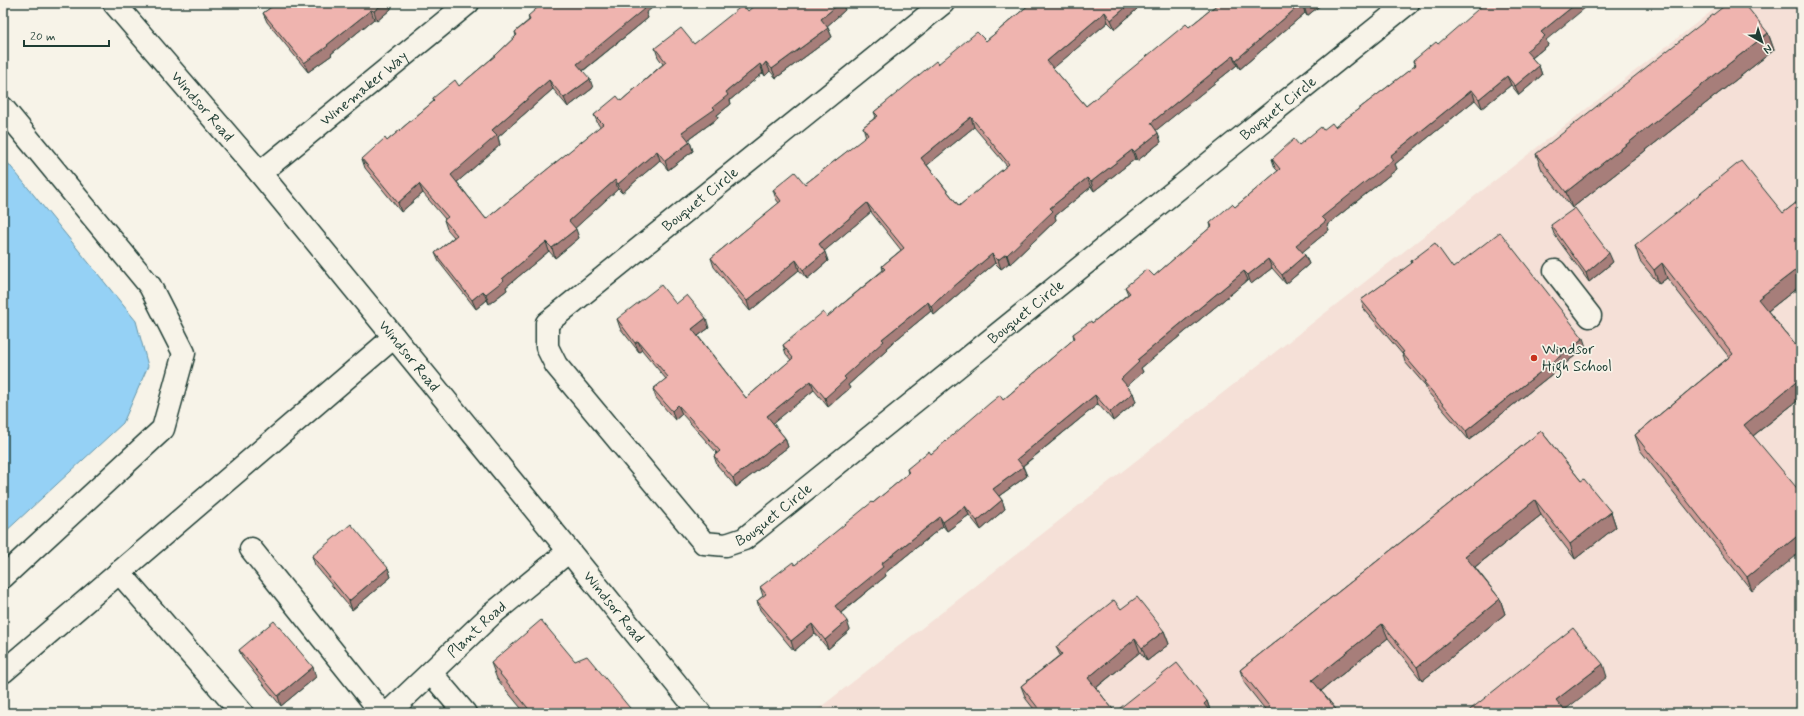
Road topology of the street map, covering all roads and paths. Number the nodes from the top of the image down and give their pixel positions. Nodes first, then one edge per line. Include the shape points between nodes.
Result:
1 (114, 3) edge
2 (468, 3) edge
3 (943, 3) edge
4 (1408, 3) edge
5 (3, 108) edge
6 (260, 173) junction
7 (1555, 271) dead end
8 (1590, 316) dead end
9 (394, 337) junction
10 (251, 549) dead end
11 (569, 550) junction
12 (119, 572) junction
13 (3, 577) edge
14 (3, 672) edge
15 (431, 672) junction
16 (242, 713) edge
17 (382, 713) edge
18 (388, 713) edge
19 (464, 713) edge
20 (700, 713) edge

1 - 6 street, Windsor Road
2 - 6 street, Winemaker Way
3 - 4 street, Bouquet Circle via 547,323 547,347 556,365 704,543 726,545 744,539
5 - 13 street via 150,286 184,353 163,429
6 - 9 street, Windsor Road
7 - 8 street
9 - 11 street, Windsor Road
9 - 12 street
10 - 17 street
11 - 15 street, Plant Road via 491,615
11 - 20 street, Windsor Road
12 - 14 street
12 - 16 street
15 - 18 street, Plant Road
15 - 19 street

